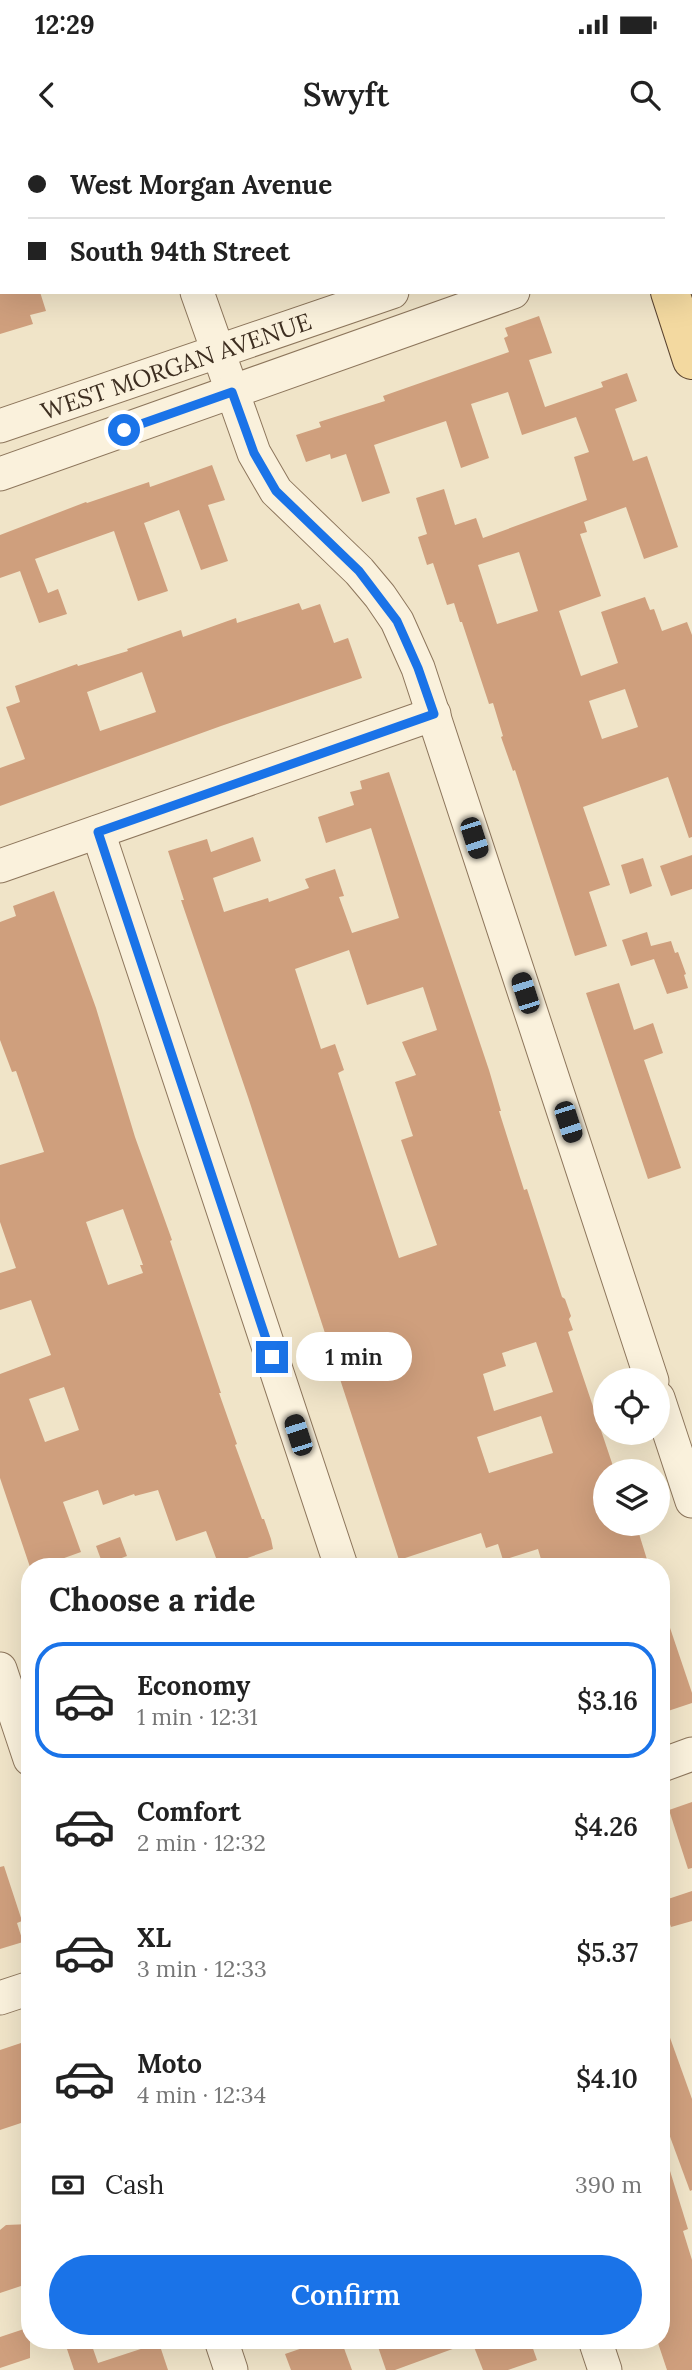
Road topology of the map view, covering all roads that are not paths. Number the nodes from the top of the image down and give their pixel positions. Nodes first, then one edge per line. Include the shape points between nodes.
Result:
1 (198, 294) edge
2 (386, 294) edge
3 (671, 294) edge
4 (500, 295) edge
5 (217, 353) junction
6 (692, 360) edge
7 (232, 392) junction
8 (0, 426) edge
9 (0, 474) edge
10 (434, 714) junction
11 (98, 832) junction
12 (0, 866) edge
13 (648, 1368) edge
14 (670, 1434) edge
15 (692, 1501) edge
16 (338, 1558) edge
17 (0, 1669) edge
18 (21, 1732) edge
19 (692, 1754) edge
20 (670, 1762) edge
21 (21, 1991) edge
22 (0, 1998) edge
23 (224, 2349) edge
24 (598, 2349) edge
25 (231, 2370) edge
26 (605, 2370) edge

1 - 5 street
2 - 5 street, WEST MORGAN AVENUE
3 - 6 main road
4 - 7 street, WEST MORGAN AVENUE
5 - 7 street
5 - 8 street, WEST MORGAN AVENUE
7 - 9 street, WEST MORGAN AVENUE
7 - 10 street via 254,453 276,491 359,571 397,621
10 - 11 street
10 - 13 street
11 - 12 street
11 - 16 street
14 - 15 street
17 - 18 street
19 - 20 street
21 - 22 street
23 - 25 street
24 - 26 street

